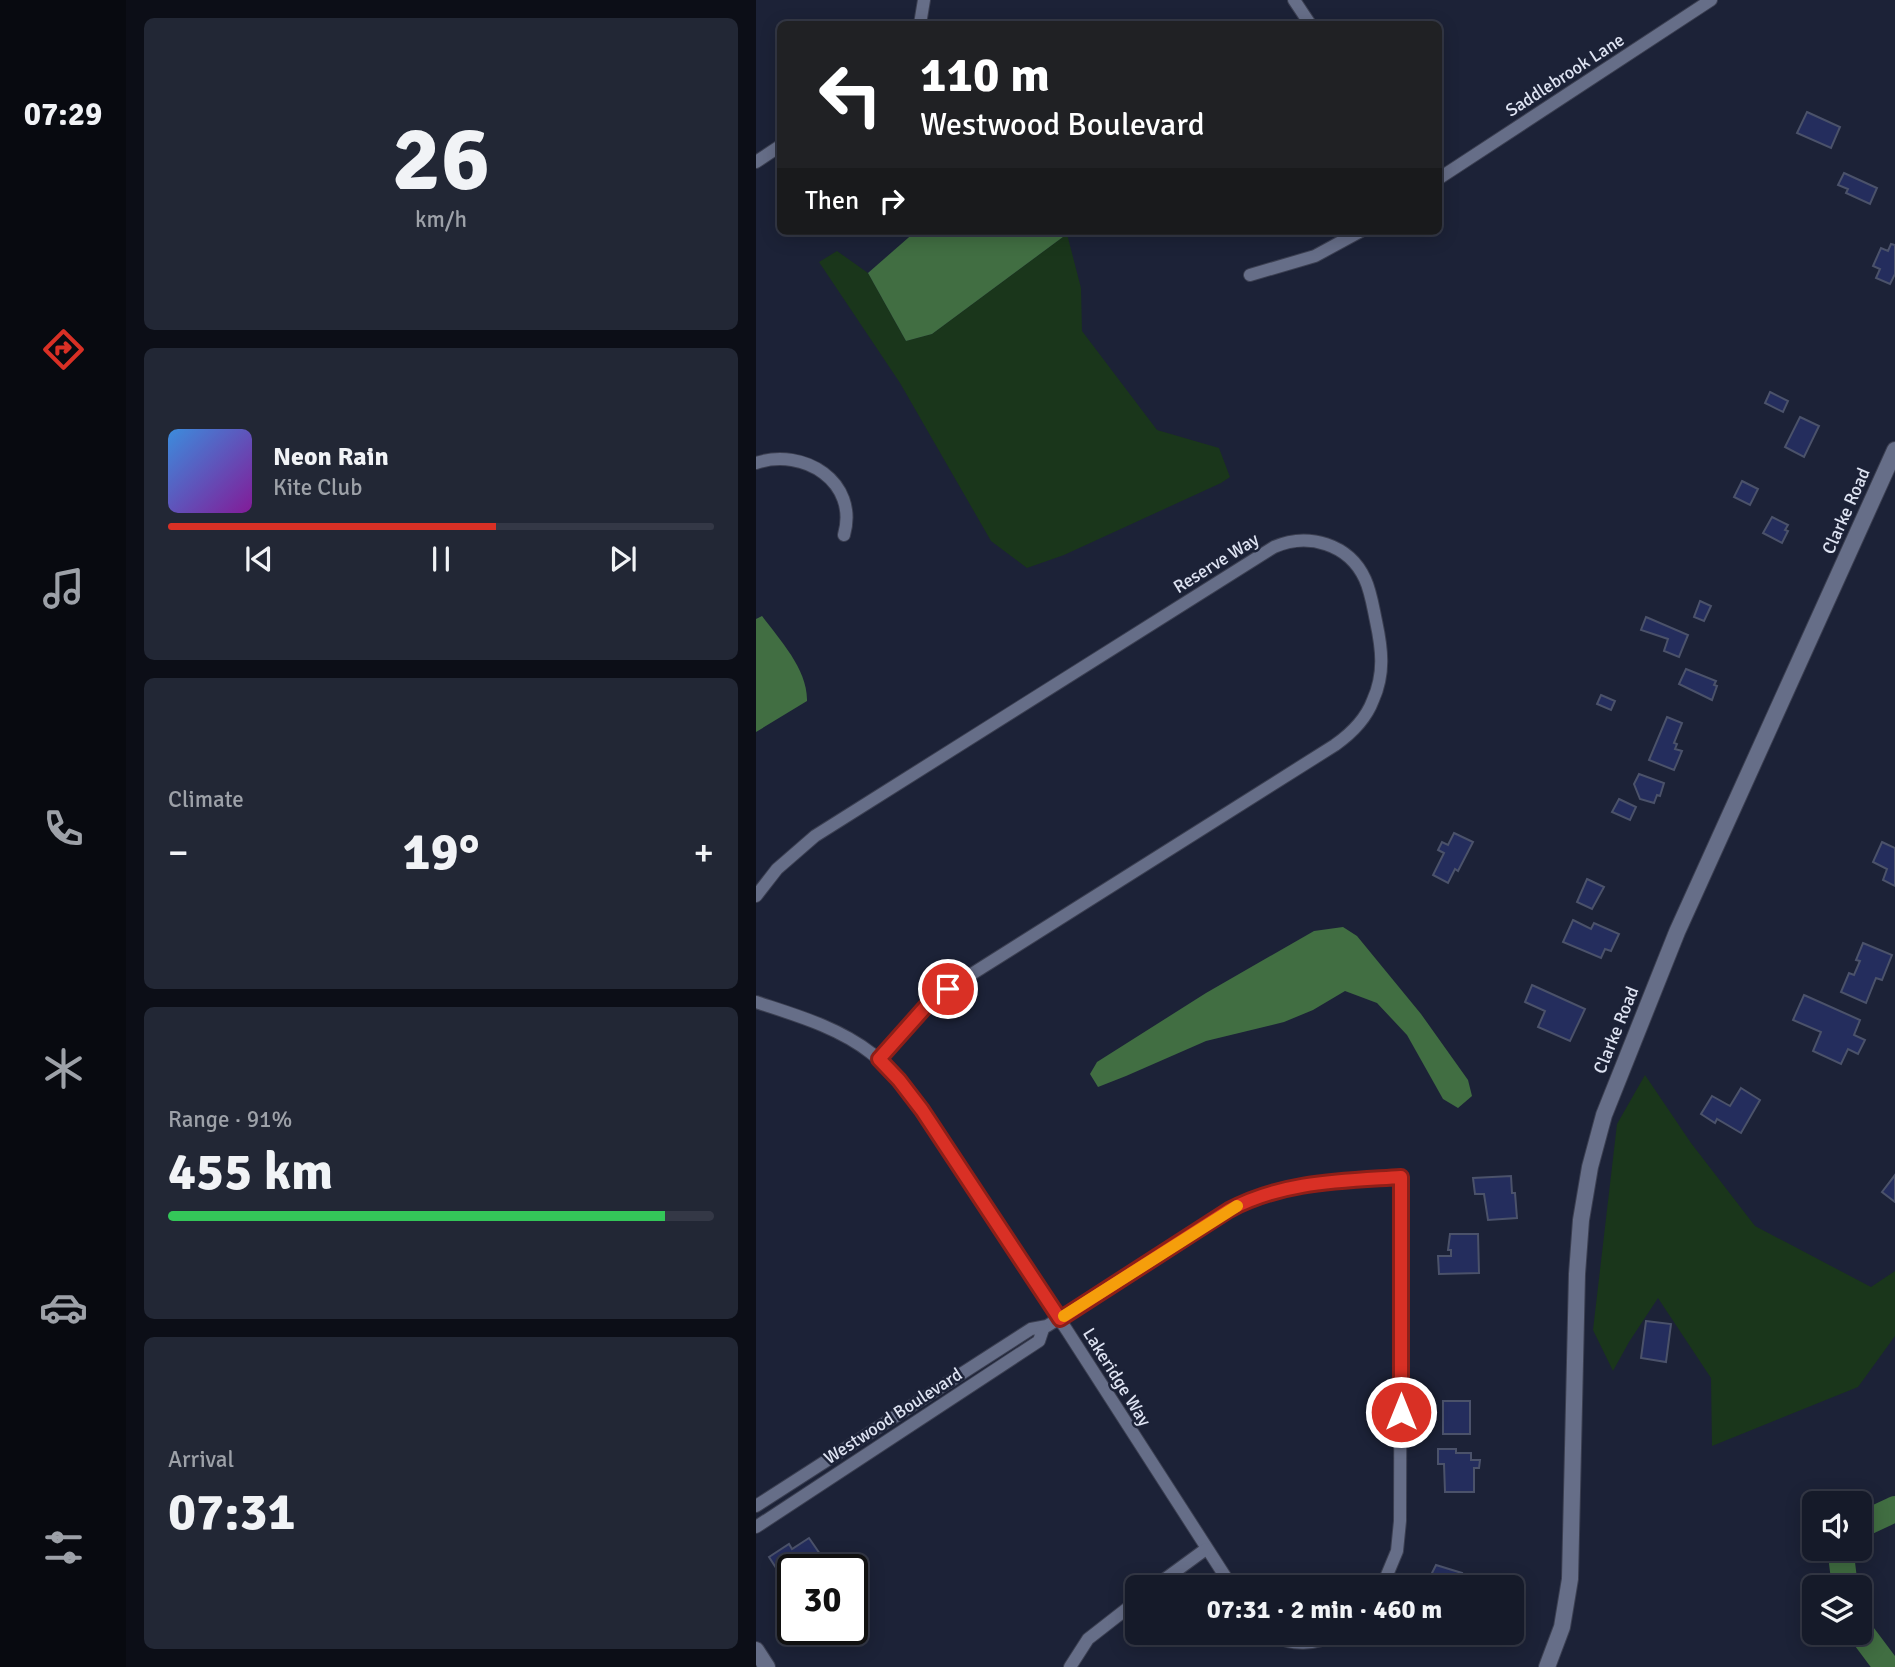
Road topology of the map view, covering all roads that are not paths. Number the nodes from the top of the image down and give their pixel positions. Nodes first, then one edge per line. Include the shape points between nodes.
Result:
1 (924, 0) edge
2 (1294, 0) edge
3 (1711, 0) edge
4 (920, 21) edge
5 (1308, 21) edge
6 (777, 148) edge
7 (756, 162) edge
8 (1442, 176) edge
9 (1354, 235) edge
10 (1250, 275) dead end
11 (1895, 450) edge
12 (756, 463) edge
13 (844, 536) dead end
14 (756, 896) edge
15 (756, 1002) edge
16 (879, 1059) junction
17 (1060, 1319) junction
18 (1043, 1329) junction
19 (756, 1506) edge
20 (756, 1527) edge
21 (1206, 1549) junction
22 (1170, 1575) edge
23 (1224, 1575) edge
24 (1387, 1575) edge
25 (1125, 1610) edge
26 (756, 1650) edge
27 (767, 1667) edge
28 (1070, 1667) edge
29 (1547, 1667) edge

1 - 4 street
2 - 5 street
3 - 8 street, Saddlebrook Lane
6 - 7 street
9 - 10 street via 1315,256
11 - 29 street, Clarke Road via 1677,932 1604,1115 1581,1220 1577,1274 1570,1579 1562,1627
12 - 13 street via 786,458 814,466 827,476 847,509
14 - 16 street, Reserve Way via 777,869 814,836 1268,551 1290,542 1312,541 1341,550 1354,562 1370,592 1382,661 1376,695 1359,725 1335,745 948,989 928,1004
15 - 16 street, Lakeridge Way via 823,1026
16 - 17 street, Lakeridge Way via 922,1110
17 - 18 street, Westwood Boulevard
17 - 21 street, Lakeridge Way
17 - 24 street, Westwood Boulevard via 1256,1197 1304,1185 1401,1177 1400,1521 1397,1551
18 - 19 street, Westwood Boulevard via 1031,1329
18 - 20 street, Westwood Boulevard via 1039,1341
21 - 22 street
21 - 23 street, Lakeridge Way
25 - 28 street via 1088,1639
26 - 27 street

